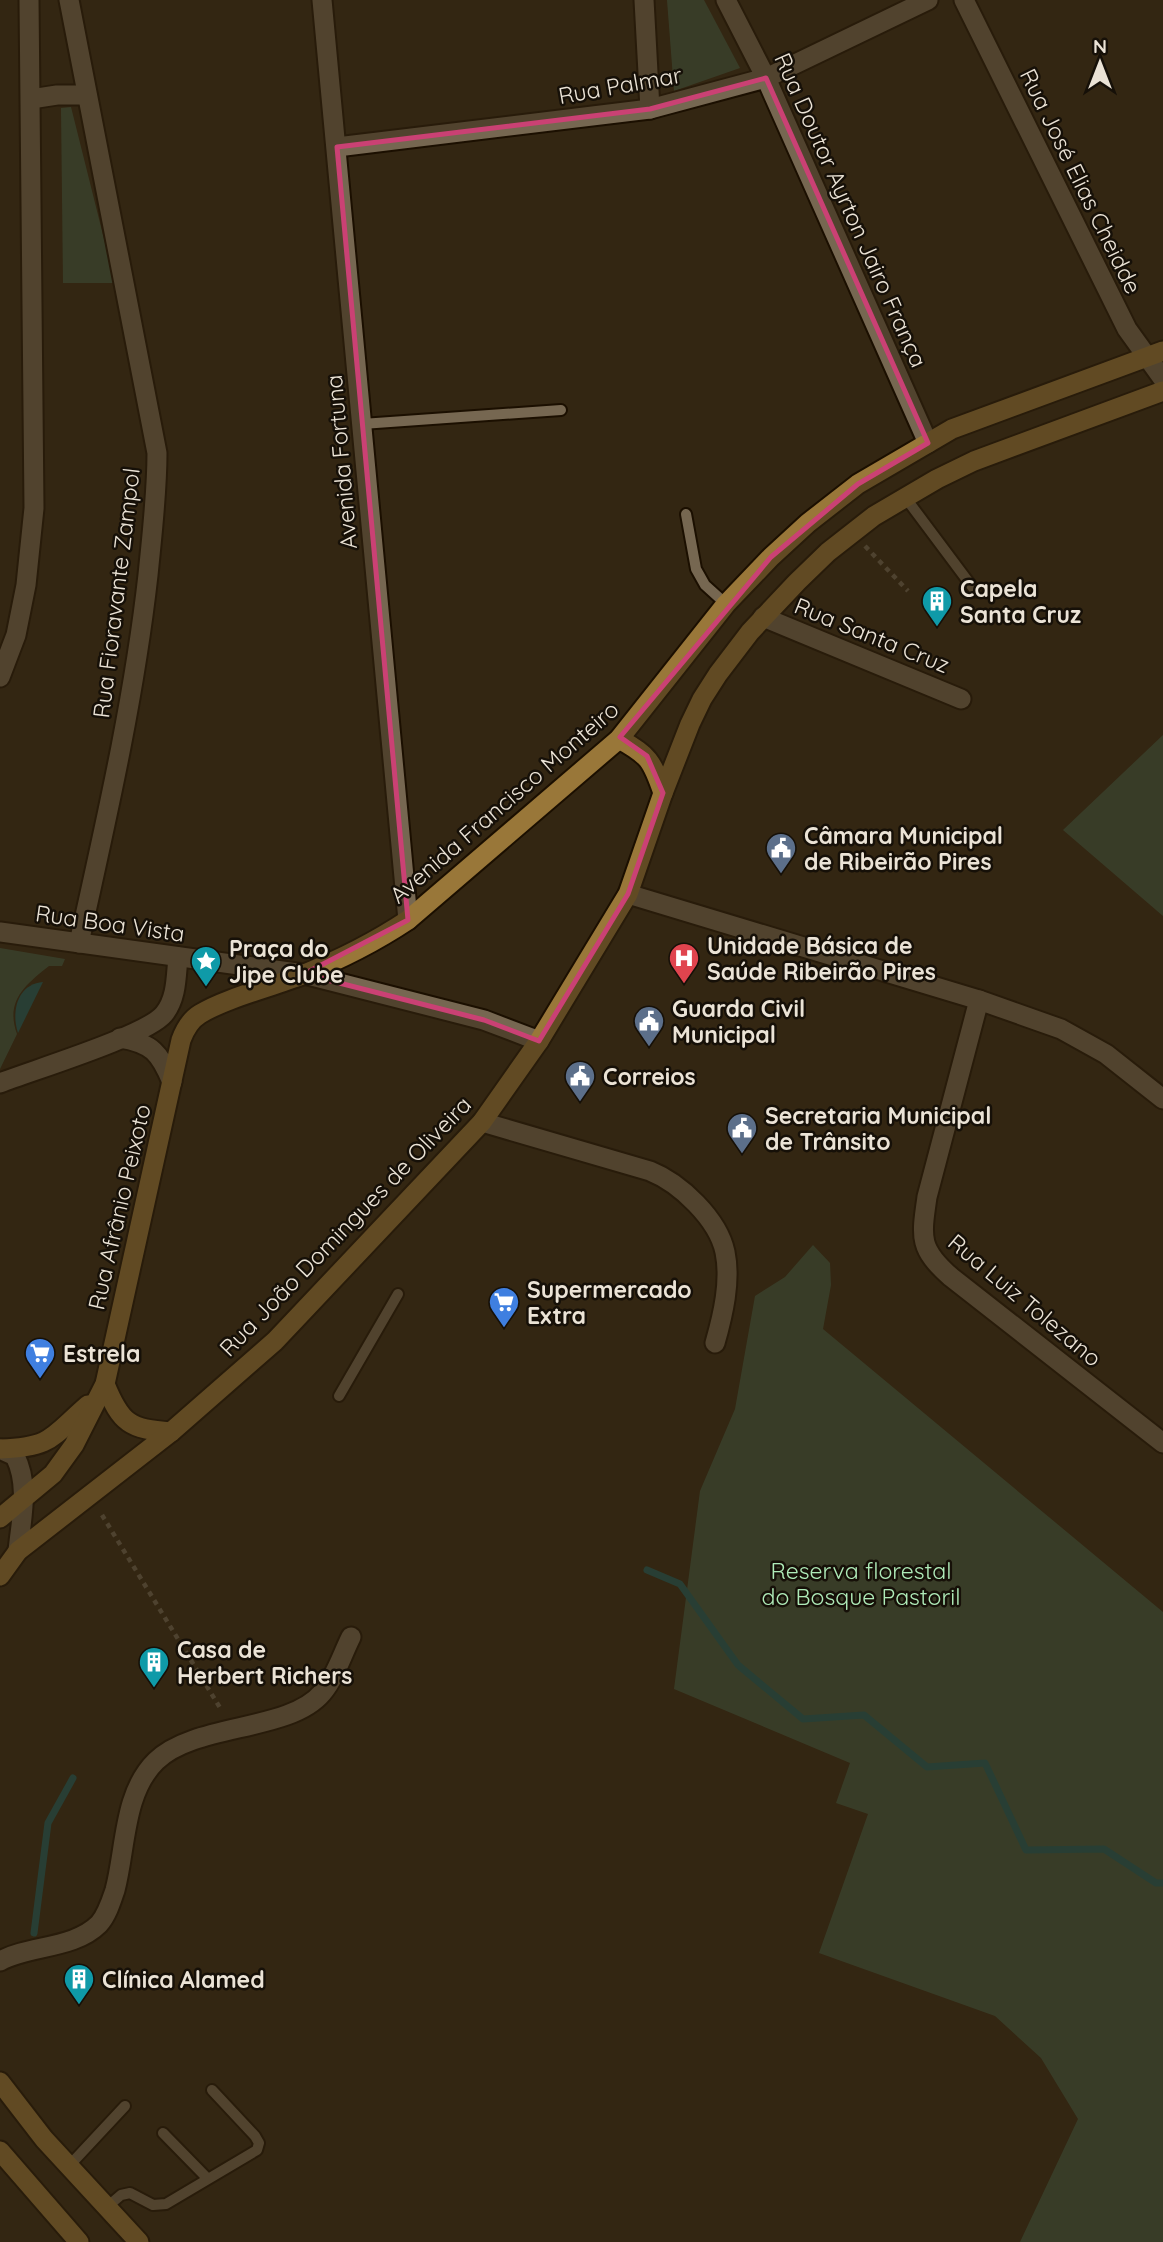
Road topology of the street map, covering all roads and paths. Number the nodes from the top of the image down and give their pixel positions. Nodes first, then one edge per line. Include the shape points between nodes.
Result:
1 (29, 0) edge
2 (69, 0) edge
3 (322, 0) edge
4 (644, 0) edge
5 (726, 0) edge
6 (928, 0) edge
7 (964, 0) edge
8 (901, 8) edge
9 (766, 78) junction
10 (87, 95) junction
11 (31, 99) junction
12 (650, 109) junction
13 (337, 147) junction
14 (1155, 354) edge
15 (1163, 379) edge
16 (1163, 391) edge
17 (561, 411) dead end
18 (362, 424) junction
19 (928, 443) junction
20 (905, 497) junction
21 (686, 514) dead end
22 (852, 533) junction
23 (908, 591) dead end
24 (976, 592) dead end
25 (726, 604) junction
26 (763, 617) junction
27 (0, 677) edge
28 (961, 699) dead end
29 (619, 739) junction
30 (663, 793) junction
31 (628, 894) junction
32 (408, 920) junction
33 (0, 932) edge
34 (79, 943) junction
35 (178, 957) junction
36 (304, 974) junction
37 (979, 1000) junction
38 (193, 1020) joint
39 (120, 1038) junction
40 (539, 1041) junction
41 (172, 1082) junction
42 (0, 1083) edge
43 (1163, 1099) edge
44 (482, 1122) junction
45 (398, 1294) dead end
46 (715, 1343) dead end
47 (102, 1390) junction
48 (339, 1396) dead end
49 (172, 1432) junction
50 (1163, 1443) edge
51 (0, 1449) edge
52 (24, 1497) junction
53 (102, 1515) dead end
54 (0, 1518) edge
55 (18, 1550) junction
56 (0, 1576) edge
57 (351, 1637) dead end
58 (233, 1729) junction
59 (0, 1961) edge
60 (0, 2081) edge
61 (212, 2090) dead end
62 (125, 2106) dead end
63 (163, 2133) dead end
64 (0, 2151) edge
65 (69, 2166) junction
66 (207, 2178) junction
67 (107, 2207) junction
68 (79, 2242) edge
69 (139, 2242) edge

1 - 11 street
2 - 10 street, Rua Fioravante Zampol
3 - 13 street, Avenida Fortuna
4 - 12 street
5 - 9 street, Rua Doutor Ayrton Jairo França
6 - 8 street, Rua Palmar
7 - 14 street, Rua José Elias Cheidde via 1127,328
8 - 9 street, Rua Palmar
9 - 12 street, Rua Palmar
9 - 19 street, Rua Doutor Ayrton Jairo França
10 - 11 street
10 - 34 street, Rua Fioravante Zampol via 150,410 157,493 121,751
11 - 27 street via 34,508 16,635
12 - 13 street, Rua Palmar
13 - 18 street, Avenida Fortuna
14 - 15 street, Rua José Elias Cheidde
14 - 19 main road, Avenida Francisco Monteiro via 953,429
16 - 20 main road via 974,461
17 - 18 lane
18 - 32 street, Avenida Fortuna
19 - 25 main road, Avenida Francisco Monteiro via 858,484 808,523
20 - 22 main road
20 - 24 lane
21 - 25 lane via 696,569 705,585
22 - 23 path
22 - 26 main road
25 - 29 main road, Avenida Francisco Monteiro
26 - 28 street, Rua Santa Cruz
26 - 30 main road via 702,699
29 - 30 main road via 647,756
29 - 32 main road, Avenida Francisco Monteiro
30 - 31 main road, Rua João Domingues de Oliveira
31 - 37 street
31 - 40 main road, Rua João Domingues de Oliveira
32 - 36 main road, Avenida Francisco Monteiro via 376,941
33 - 34 street, Rua Boa Vista
34 - 35 street, Rua Boa Vista
35 - 36 street, Rua Boa Vista
35 - 39 street via 172,1003 155,1023
36 - 38 main road, Avenida Francisco Monteiro via 209,1009
36 - 40 street, Rua Boa Vista via 484,1020
37 - 43 street via 1061,1029 1106,1054
37 - 50 street, Rua Luiz Tolezano via 926,1197 924,1245 932,1260 951,1277
38 - 41 main road, Rua Afrânio Peixoto via 181,1040
39 - 41 street, Rua Afrânio Peixoto via 149,1046 160,1055
39 - 42 street
40 - 44 main road, Rua João Domingues de Oliveira
41 - 47 main road, Rua Afrânio Peixoto
44 - 46 street via 650,1171 668,1178 691,1199 714,1227 725,1251 723,1312
44 - 49 main road, Rua João Domingues de Oliveira via 275,1341
45 - 48 lane
47 - 49 main road via 127,1422 143,1430
47 - 51 main road via 43,1444
47 - 52 main road via 74,1445 53,1474
49 - 55 main road, Rua João Domingues de Oliveira
51 - 52 street via 15,1456 20,1466
52 - 54 main road
52 - 55 street
53 - 58 path
55 - 56 main road, Rua João Domingues de Oliveira
57 - 58 street via 321,1695 295,1712
58 - 59 street via 179,1746 157,1759 142,1778 111,1905 100,1923 84,1935
60 - 65 main road
61 - 66 lane via 259,2143 257,2150
62 - 65 lane
63 - 66 lane
64 - 68 main road
65 - 67 main road
66 - 67 lane via 166,2204 153,2205 130,2193
67 - 69 main road

